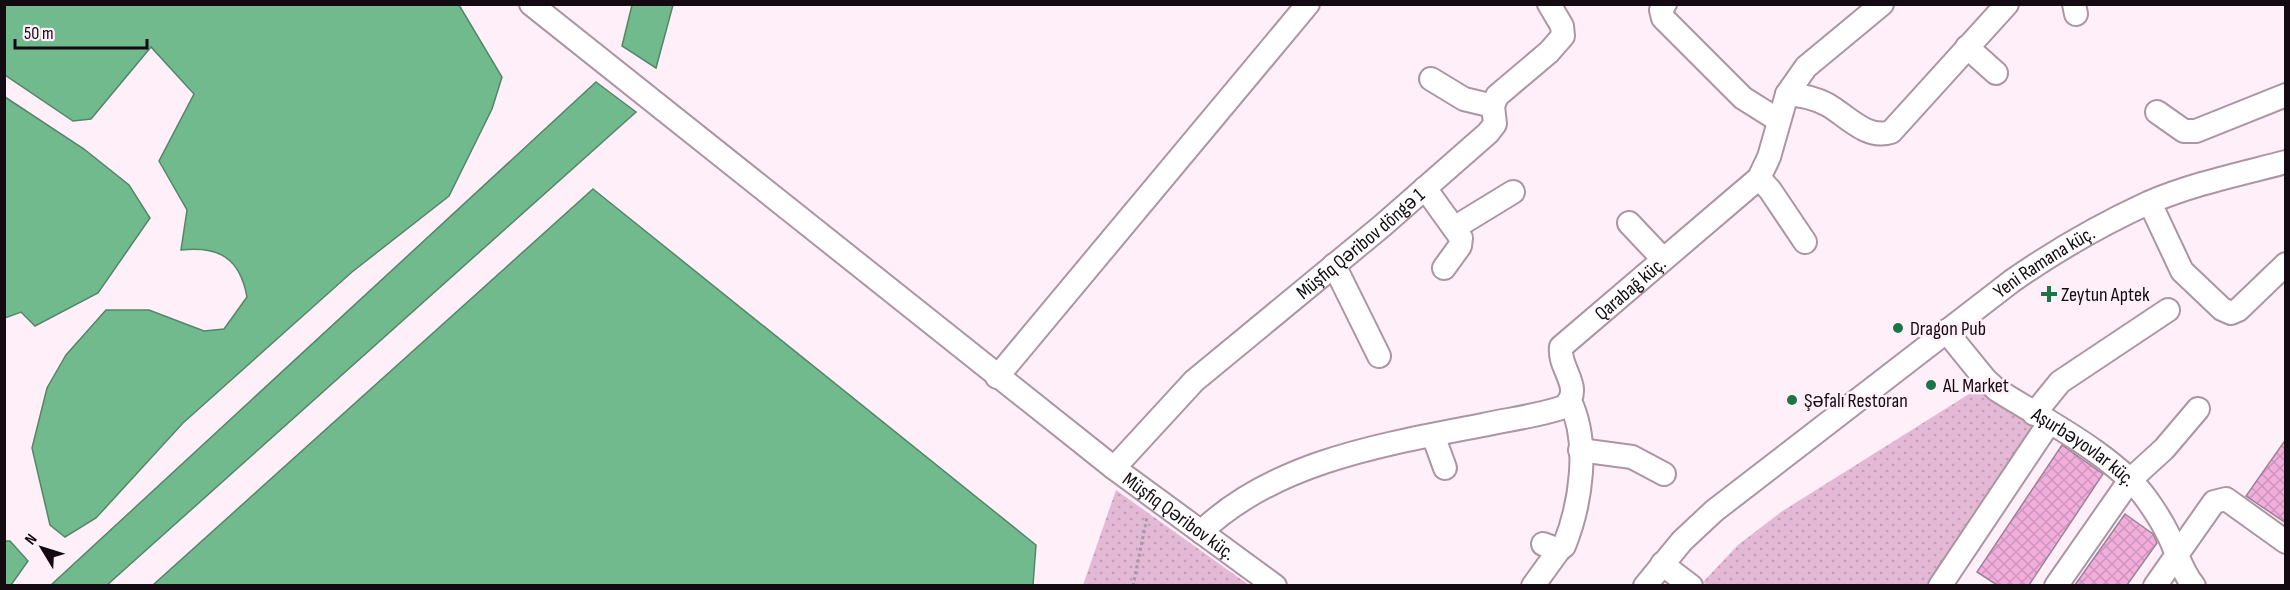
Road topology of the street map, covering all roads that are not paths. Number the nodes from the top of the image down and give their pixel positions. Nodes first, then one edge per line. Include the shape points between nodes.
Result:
1 (531, 4) edge
2 (1549, 4) edge
3 (1665, 4) edge
4 (1882, 4) edge
5 (2007, 4) edge
6 (1296, 9) edge
7 (1967, 47) junction
8 (1996, 73) dead end
9 (1431, 79) dead end
10 (1787, 94) junction
11 (2286, 95) edge
12 (1493, 106) junction
13 (2157, 112) dead end
14 (1778, 120) junction
15 (2286, 162) edge
16 (1759, 178) junction
17 (1425, 188) junction
18 (1513, 192) dead end
19 (2150, 203) junction
20 (1629, 224) dead end
21 (1454, 228) junction
22 (1805, 242) dead end
23 (1663, 259) junction
24 (2286, 264) edge
25 (1334, 265) junction
26 (1444, 268) dead end
27 (2168, 309) dead end
28 (1946, 331) junction
29 (1379, 356) dead end
30 (997, 376) junction
31 (1570, 401) junction
32 (2198, 409) dead end
33 (2042, 419) junction
34 (1434, 435) junction
35 (1580, 450) junction
36 (1114, 468) junction
37 (1445, 468) dead end
38 (1664, 474) dead end
39 (2130, 480) junction
40 (1201, 532) junction
41 (2286, 542) edge
42 (2176, 556) junction
43 (1662, 564) junction
44 (1944, 584) edge
45 (1275, 585) edge
46 (1533, 585) edge
47 (1645, 585) edge
48 (1691, 585) edge
49 (2056, 585) edge
50 (2155, 585) edge
51 (2194, 585) edge

1 - 30 street, Müşfiq Qəribov küç.
2 - 12 street, Müşfiq Qəribov döngə 1 via 1562,26 1563,36 1497,96
3 - 14 street via 1663,18 1743,98
4 - 10 street, Qarabağ küç. via 1806,68
5 - 7 street
6 - 30 street
7 - 8 street
7 - 10 street via 1890,132 1881,135 1827,105
9 - 12 street via 1464,99
10 - 14 street, Qarabağ küç.
11 - 13 street via 2196,131 2184,131
12 - 17 street, Müşfiq Qəribov döngə 1 via 1495,124 1488,134
14 - 16 street, Qarabağ küç. via 1770,157
15 - 19 street, Yeni Ramana küç. via 2186,189
16 - 22 street
16 - 23 street, Qarabağ küç.
17 - 21 street
17 - 25 street, Müşfiq Qəribov döngə 1
18 - 21 street
19 - 24 street via 2182,271 2222,309 2238,310
19 - 28 street, Yeni Ramana küç. via 2050,255
20 - 23 street
21 - 26 street via 1461,238 1460,246
23 - 31 street, Qarabağ küç. via 1561,347 1560,357 1573,387
25 - 29 street
25 - 36 street, Müşfiq Qəribov döngə 1 via 1194,381
27 - 33 street via 2060,382
28 - 33 street, Aşurbəyovlar küç. via 1985,379
28 - 43 street, Yeni Ramana küç. via 1714,511
30 - 36 street, Müşfiq Qəribov küç.
31 - 34 street via 1555,410
31 - 35 street via 1580,429
32 - 39 street via 2164,449
33 - 39 street, Aşurbəyovlar küç. via 2100,455
33 - 44 street
34 - 37 street
34 - 40 street via 1348,455 1284,478 1222,512
35 - 38 street via 1632,457
35 - 46 street via 1580,479 1568,537 1564,546 1551,547
36 - 40 street, Müşfiq Qəribov küç.
39 - 42 street, Aşurbəyovlar küç. via 2168,534
39 - 49 street
40 - 45 street, Müşfiq Qəribov küç.
41 - 42 street via 2226,499 2214,502
42 - 50 street
42 - 51 street, Aşurbəyovlar küç.
43 - 47 street, Yeni Ramana küç.
43 - 48 street

